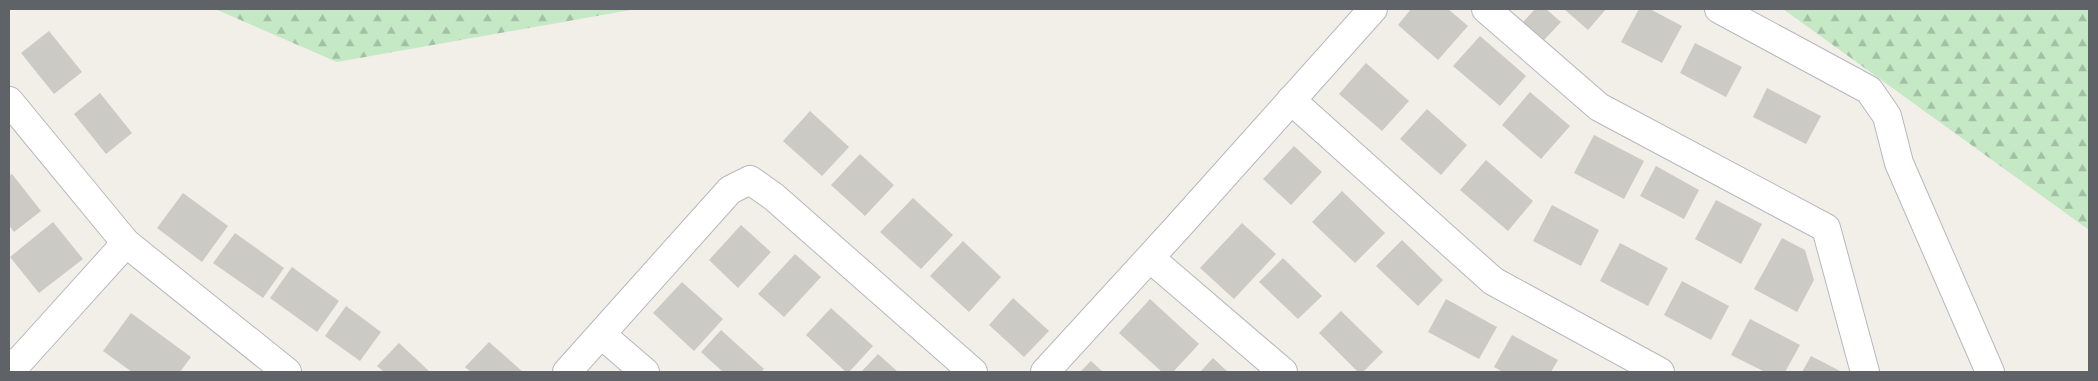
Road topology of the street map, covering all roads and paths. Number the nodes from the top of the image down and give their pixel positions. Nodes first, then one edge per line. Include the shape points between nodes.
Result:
1 (1372, 9) edge
2 (1486, 9) edge
3 (1719, 9) edge
4 (9, 100) edge
5 (1291, 100) junction
6 (126, 243) junction
7 (1150, 258) junction
8 (602, 334) junction
9 (9, 363) edge
10 (284, 371) edge
11 (567, 372) edge
12 (645, 372) edge
13 (972, 372) edge
14 (1045, 372) edge
15 (1283, 372) edge
16 (1660, 372) edge
17 (1865, 372) edge
18 (1990, 372) edge

1 - 5 street
2 - 17 street via 1599,107 1826,228
3 - 18 street via 1869,90 1886,116 1898,163
4 - 6 street
5 - 7 street
5 - 16 street via 1493,280
6 - 9 street via 15,366
6 - 10 street
7 - 14 street
7 - 15 street
8 - 11 street
8 - 12 street
8 - 13 street via 730,190 750,180 774,197

